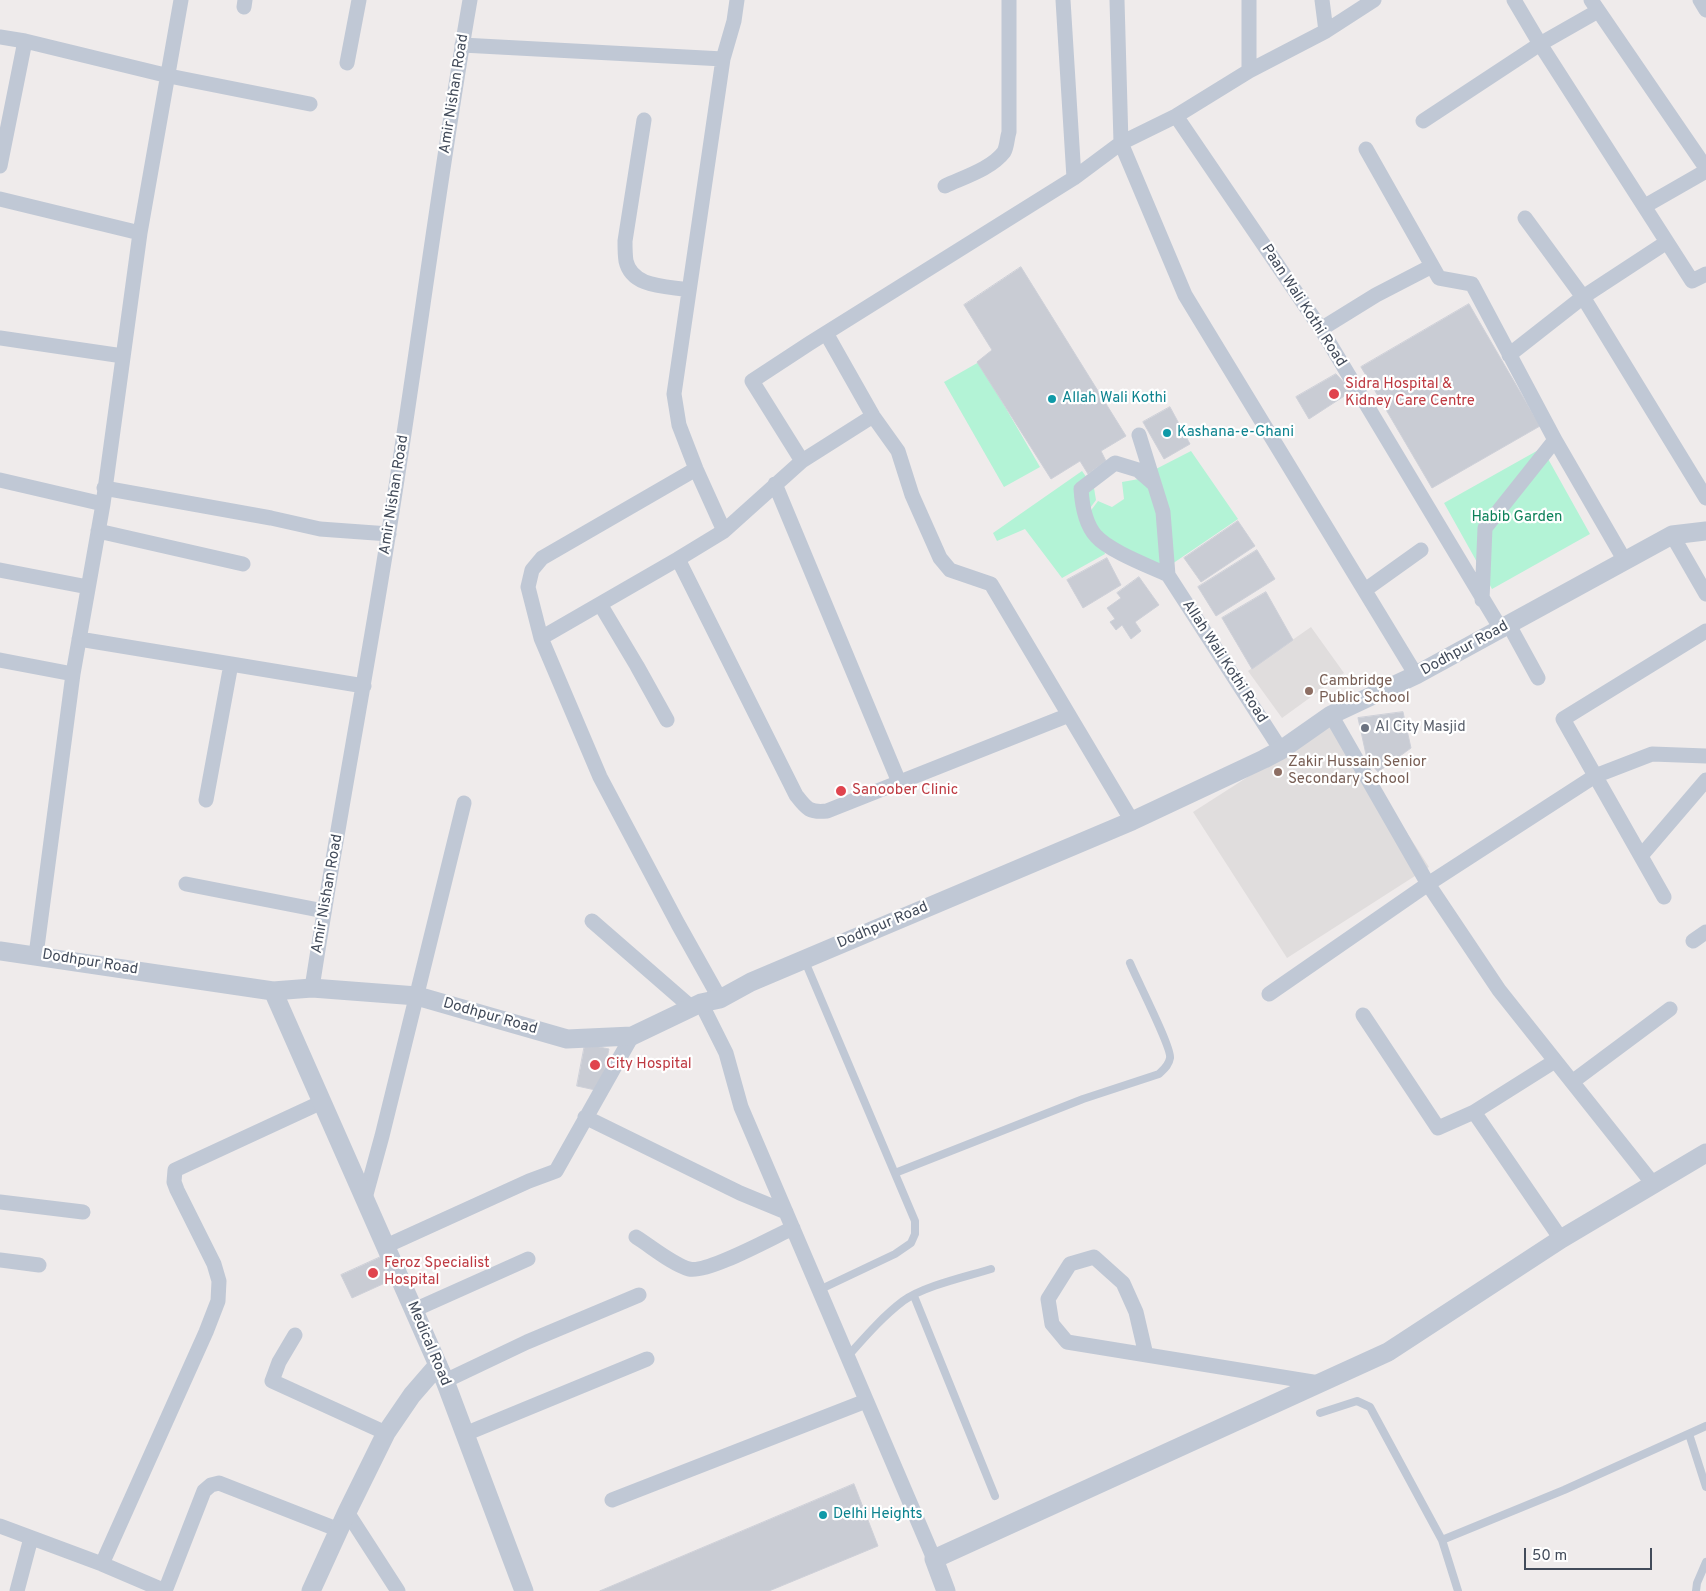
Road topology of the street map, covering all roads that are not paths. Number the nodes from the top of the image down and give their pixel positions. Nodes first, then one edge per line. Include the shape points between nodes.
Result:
1 (181, 0) edge
2 (359, 0) edge
3 (470, 0) edge
4 (737, 0) edge
5 (1009, 0) edge
6 (1062, 0) edge
7 (1117, 0) edge
8 (1249, 0) edge
9 (1322, 0) edge
10 (1374, 0) edge
11 (1514, 0) edge
12 (1700, 0) edge
13 (1595, 5) edge
14 (1706, 10) edge
15 (1326, 31) junction
16 (0, 37) edge
17 (25, 41) junction
18 (1540, 44) junction
19 (462, 46) junction
20 (723, 59) junction
21 (347, 63) dead end
22 (1249, 72) junction
23 (169, 76) junction
24 (310, 104) dead end
25 (5, 112) edge
26 (1176, 116) junction
27 (644, 120) dead end
28 (1422, 121) dead end
29 (1122, 143) junction
30 (1366, 149) dead end
31 (0, 166) edge
32 (1706, 169) edge
33 (1074, 178) junction
34 (945, 186) dead end
35 (0, 199) edge
36 (1645, 206) junction
37 (1525, 218) dead end
38 (140, 233) junction
39 (1667, 242) junction
40 (1432, 266) junction
41 (1706, 274) edge
42 (689, 290) junction
43 (1583, 297) junction
44 (1321, 329) junction
45 (826, 333) junction
46 (0, 338) edge
47 (1510, 355) junction
48 (123, 356) junction
49 (873, 416) junction
50 (1138, 435) dead end
51 (1555, 440) junction
52 (802, 461) junction
53 (696, 469) junction
54 (0, 480) edge
55 (776, 484) junction
56 (1154, 485) junction
57 (104, 488) junction
58 (1706, 498) edge
59 (103, 504) junction
60 (1706, 530) edge
61 (98, 531) junction
62 (724, 531) junction
63 (389, 534) junction
64 (1672, 535) junction
65 (1421, 550) dead end
66 (678, 559) junction
67 (1625, 561) junction
68 (243, 564) dead end
69 (0, 570) edge
70 (1168, 575) junction
71 (88, 587) junction
72 (1365, 590) junction
73 (1706, 594) edge
74 (1482, 600) junction
75 (600, 604) junction
76 (1505, 627) junction
77 (1706, 631) edge
78 (79, 638) junction
79 (541, 638) junction
80 (0, 660) edge
81 (231, 664) junction
82 (74, 674) junction
83 (1416, 676) junction
84 (1538, 678) dead end
85 (364, 686) junction
86 (1069, 715) junction
87 (1331, 715) junction
88 (667, 720) dead end
89 (1281, 750) junction
90 (1706, 756) edge
91 (1596, 776) junction
92 (1706, 780) edge
93 (899, 782) junction
94 (206, 800) dead end
95 (464, 803) dead end
96 (1132, 821) junction
97 (1641, 856) junction
98 (186, 884) dead end
99 (1428, 884) junction
100 (1664, 897) dead end
101 (324, 911) junction
102 (592, 921) dead end
103 (1706, 932) edge
104 (1692, 941) dead end
105 (0, 951) edge
106 (36, 955) junction
107 (804, 959) junction
108 (1130, 963) dead end
109 (312, 988) junction
110 (273, 991) junction
111 (1269, 994) dead end
112 (417, 996) junction
113 (720, 999) junction
114 (696, 1006) junction
115 (1670, 1009) dead end
116 (1363, 1015) dead end
117 (632, 1036) junction
118 (1555, 1061) junction
119 (1572, 1082) junction
120 (322, 1102) junction
121 (1474, 1112) junction
122 (585, 1117) junction
123 (1706, 1154) edge
124 (895, 1172) junction
125 (1654, 1185) junction
126 (365, 1198) junction
127 (0, 1202) edge
128 (83, 1212) dead end
129 (786, 1212) junction
130 (792, 1228) junction
131 (636, 1237) dead end
132 (1561, 1239) junction
133 (386, 1246) junction
134 (528, 1259) dead end
135 (0, 1260) edge
136 (39, 1265) dead end
137 (991, 1269) dead end
138 (819, 1290) junction
139 (639, 1295) dead end
140 (914, 1296) junction
141 (414, 1310) junction
142 (295, 1335) dead end
143 (1146, 1355) junction
144 (847, 1356) junction
145 (647, 1358) dead end
146 (441, 1373) junction
147 (1319, 1383) junction
148 (866, 1400) junction
149 (1320, 1412) dead end
150 (1706, 1426) edge
151 (386, 1433) junction
152 (465, 1434) junction
153 (1689, 1434) junction
154 (1706, 1487) edge
155 (995, 1496) dead end
156 (612, 1500) dead end
157 (347, 1512) junction
158 (0, 1526) edge
159 (339, 1530) junction
160 (31, 1538) junction
161 (1442, 1540) junction
162 (934, 1559) junction
163 (1706, 1562) edge
164 (102, 1564) junction
165 (134, 1585) edge
166 (17, 1591) edge
167 (311, 1591) edge
168 (398, 1591) edge
169 (524, 1591) edge
170 (946, 1591) edge
171 (1458, 1591) edge
172 (1696, 1591) edge

1 - 23 street
2 - 21 street
3 - 19 street, Amir Nishan Road
4 - 20 street
5 - 34 street via 1009,132 1005,150 996,160
6 - 33 street
7 - 29 street
8 - 22 street
9 - 15 street
10 - 15 street
11 - 18 street
12 - 14 street
13 - 18 street
13 - 32 street
15 - 22 street
16 - 17 street
17 - 23 street
17 - 25 street
18 - 28 street
18 - 36 street
19 - 20 street
19 - 63 street, Amir Nishan Road
20 - 42 street
22 - 26 street
23 - 24 street
23 - 38 street
25 - 31 street
26 - 29 street
26 - 44 street, Paan Wali Kothi Road
27 - 42 street via 625,241 626,260 634,276 644,282
29 - 33 street
29 - 72 street via 1185,295
30 - 40 street
32 - 36 street
33 - 45 street
35 - 38 street
36 - 39 street
37 - 43 street
38 - 48 street
39 - 41 street via 1692,281
39 - 43 street
40 - 44 street
40 - 47 street via 1439,278 1472,284
42 - 53 street via 674,394 679,425
43 - 47 street
43 - 58 street
44 - 74 street, Paan Wali Kothi Road
45 - 49 street
45 - 52 street via 752,381
46 - 48 street
47 - 51 street
48 - 57 street
49 - 52 street
49 - 86 street via 898,451 912,495 940,558 950,570 991,584
50 - 56 street, Allah Wali Kothi Road
51 - 67 street
51 - 74 street via 1485,528
52 - 55 street
53 - 62 street
53 - 79 street via 542,558 532,570 528,587
54 - 59 street
55 - 62 street
55 - 93 street
56 - 70 street, Allah Wali Kothi Road via 1163,512
56 - 70 street via 1138,470 1115,463 1081,488 1082,501 1088,523 1106,545
57 - 59 street
57 - 63 street via 320,529
59 - 61 street
60 - 64 street, Dodhpur Road
61 - 68 street
61 - 71 street
62 - 66 street
63 - 85 street, Amir Nishan Road
64 - 67 street, Dodhpur Road
64 - 73 street
65 - 72 street
66 - 75 street
66 - 93 street via 806,808 826,811
67 - 76 street, Dodhpur Road
69 - 71 street
70 - 89 street, Allah Wali Kothi Road
71 - 78 street
72 - 83 street
74 - 76 street, Paan Wali Kothi Road
75 - 79 street
75 - 88 street
76 - 83 street, Dodhpur Road
76 - 84 street, Paan Wali Kothi Road
77 - 91 street via 1563,719
78 - 81 street
78 - 82 street
79 - 113 street via 600,777
80 - 82 street
81 - 85 street
81 - 94 street
82 - 106 street
83 - 87 street, Dodhpur Road
85 - 101 street, Amir Nishan Road
86 - 93 street
86 - 96 street
87 - 89 street, Dodhpur Road
87 - 99 street
89 - 96 street, Dodhpur Road
90 - 91 street via 1652,754
91 - 97 street
91 - 99 street
92 - 97 street
95 - 112 street
96 - 107 street, Dodhpur Road
97 - 100 street
98 - 101 street
99 - 111 street
99 - 118 street via 1499,990
101 - 109 street, Amir Nishan Road
102 - 114 street
103 - 104 street
105 - 106 street, Dodhpur Road
106 - 110 street, Dodhpur Road
107 - 113 street, Dodhpur Road
107 - 124 lane
108 - 124 lane via 1166,1042 1171,1057 1167,1068 1159,1074 1083,1099
109 - 110 street, Dodhpur Road
109 - 112 street, Dodhpur Road
110 - 120 street, Medical Road
112 - 117 street, Dodhpur Road via 567,1039
112 - 126 street
113 - 114 street, Dodhpur Road
114 - 117 street, Dodhpur Road
114 - 129 street via 726,1054 741,1107
115 - 119 street
116 - 121 street via 1438,1128
117 - 122 street
118 - 119 street
118 - 121 street
119 - 125 street
120 - 126 street, Medical Road
120 - 164 street via 176,1170 174,1182 177,1190 214,1264 219,1281 218,1301
121 - 132 street
122 - 129 street
122 - 133 street via 556,1171
123 - 125 street
124 - 138 lane via 915,1221 911,1244
125 - 132 street
126 - 133 street, Medical Road
127 - 128 street
129 - 130 street
130 - 131 street via 719,1263 691,1269
130 - 138 street
132 - 147 street via 1388,1352
133 - 141 street, Medical Road
134 - 141 street
135 - 136 street
137 - 140 lane
138 - 144 street
139 - 146 street via 527,1342
140 - 144 lane via 904,1300 876,1324
140 - 155 lane
141 - 146 street, Medical Road
142 - 151 street via 272,1381
143 - 143 street via 1067,1342 1052,1324 1048,1299 1070,1264 1094,1257 1123,1283 1136,1312
143 - 147 street
144 - 148 street
145 - 152 street
146 - 151 street via 412,1395
146 - 152 street, Medical Road
147 - 162 street
148 - 156 street
148 - 162 street
149 - 161 lane via 1357,1401 1370,1407
150 - 153 lane
151 - 157 street
152 - 169 street, Medical Road
153 - 154 lane
153 - 161 lane
157 - 159 street
157 - 168 street
158 - 160 street
159 - 165 street via 219,1483 211,1485 204,1490 165,1591
159 - 167 street
160 - 164 street
160 - 166 street
161 - 171 lane
162 - 170 street
163 - 172 lane
164 - 165 street

